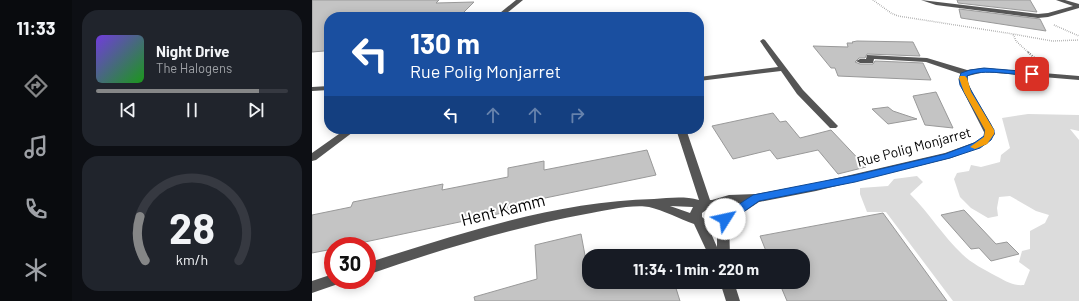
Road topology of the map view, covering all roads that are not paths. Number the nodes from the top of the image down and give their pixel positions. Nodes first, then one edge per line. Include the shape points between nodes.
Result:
1 (520, 0) edge
2 (924, 0) edge
3 (1059, 0) edge
4 (1079, 6) edge
5 (504, 12) edge
6 (763, 42) dead end
7 (860, 61) dead end
8 (782, 69) junction
9 (967, 73) junction
10 (704, 78) edge
11 (1079, 78) edge
12 (312, 88) edge
13 (324, 88) edge
14 (834, 126) dead end
15 (345, 134) edge
16 (683, 134) edge
17 (312, 158) edge
18 (756, 198) junction
19 (650, 203) junction
20 (707, 205) junction
21 (724, 220) junction
22 (699, 223) junction
23 (712, 249) edge
24 (724, 249) edge
25 (376, 266) edge
26 (324, 283) edge
27 (312, 286) edge
28 (729, 289) edge
29 (733, 301) edge

1 - 5 street
2 - 4 street via 1035,16
3 - 4 street
6 - 8 street
7 - 9 street via 870,61 870,57 922,59
8 - 10 street
8 - 14 street via 800,92
9 - 11 street via 984,70
9 - 18 street, Rue Polig Monjarret via 963,76 964,85 990,130 984,142 947,156
12 - 13 street
15 - 17 street
16 - 20 street
18 - 20 street, Rue Polig Monjarret via 729,199
18 - 21 street, Rue Polig Monjarret
19 - 20 street, Hent Kamm via 683,201
19 - 22 street, Hent Kamm
19 - 25 street, Hent Kamm via 616,205 542,218 464,238
20 - 21 street via 722,209 726,215
20 - 22 street via 696,212
21 - 22 street via 712,227
21 - 24 street
22 - 23 street
26 - 27 street
28 - 29 street

